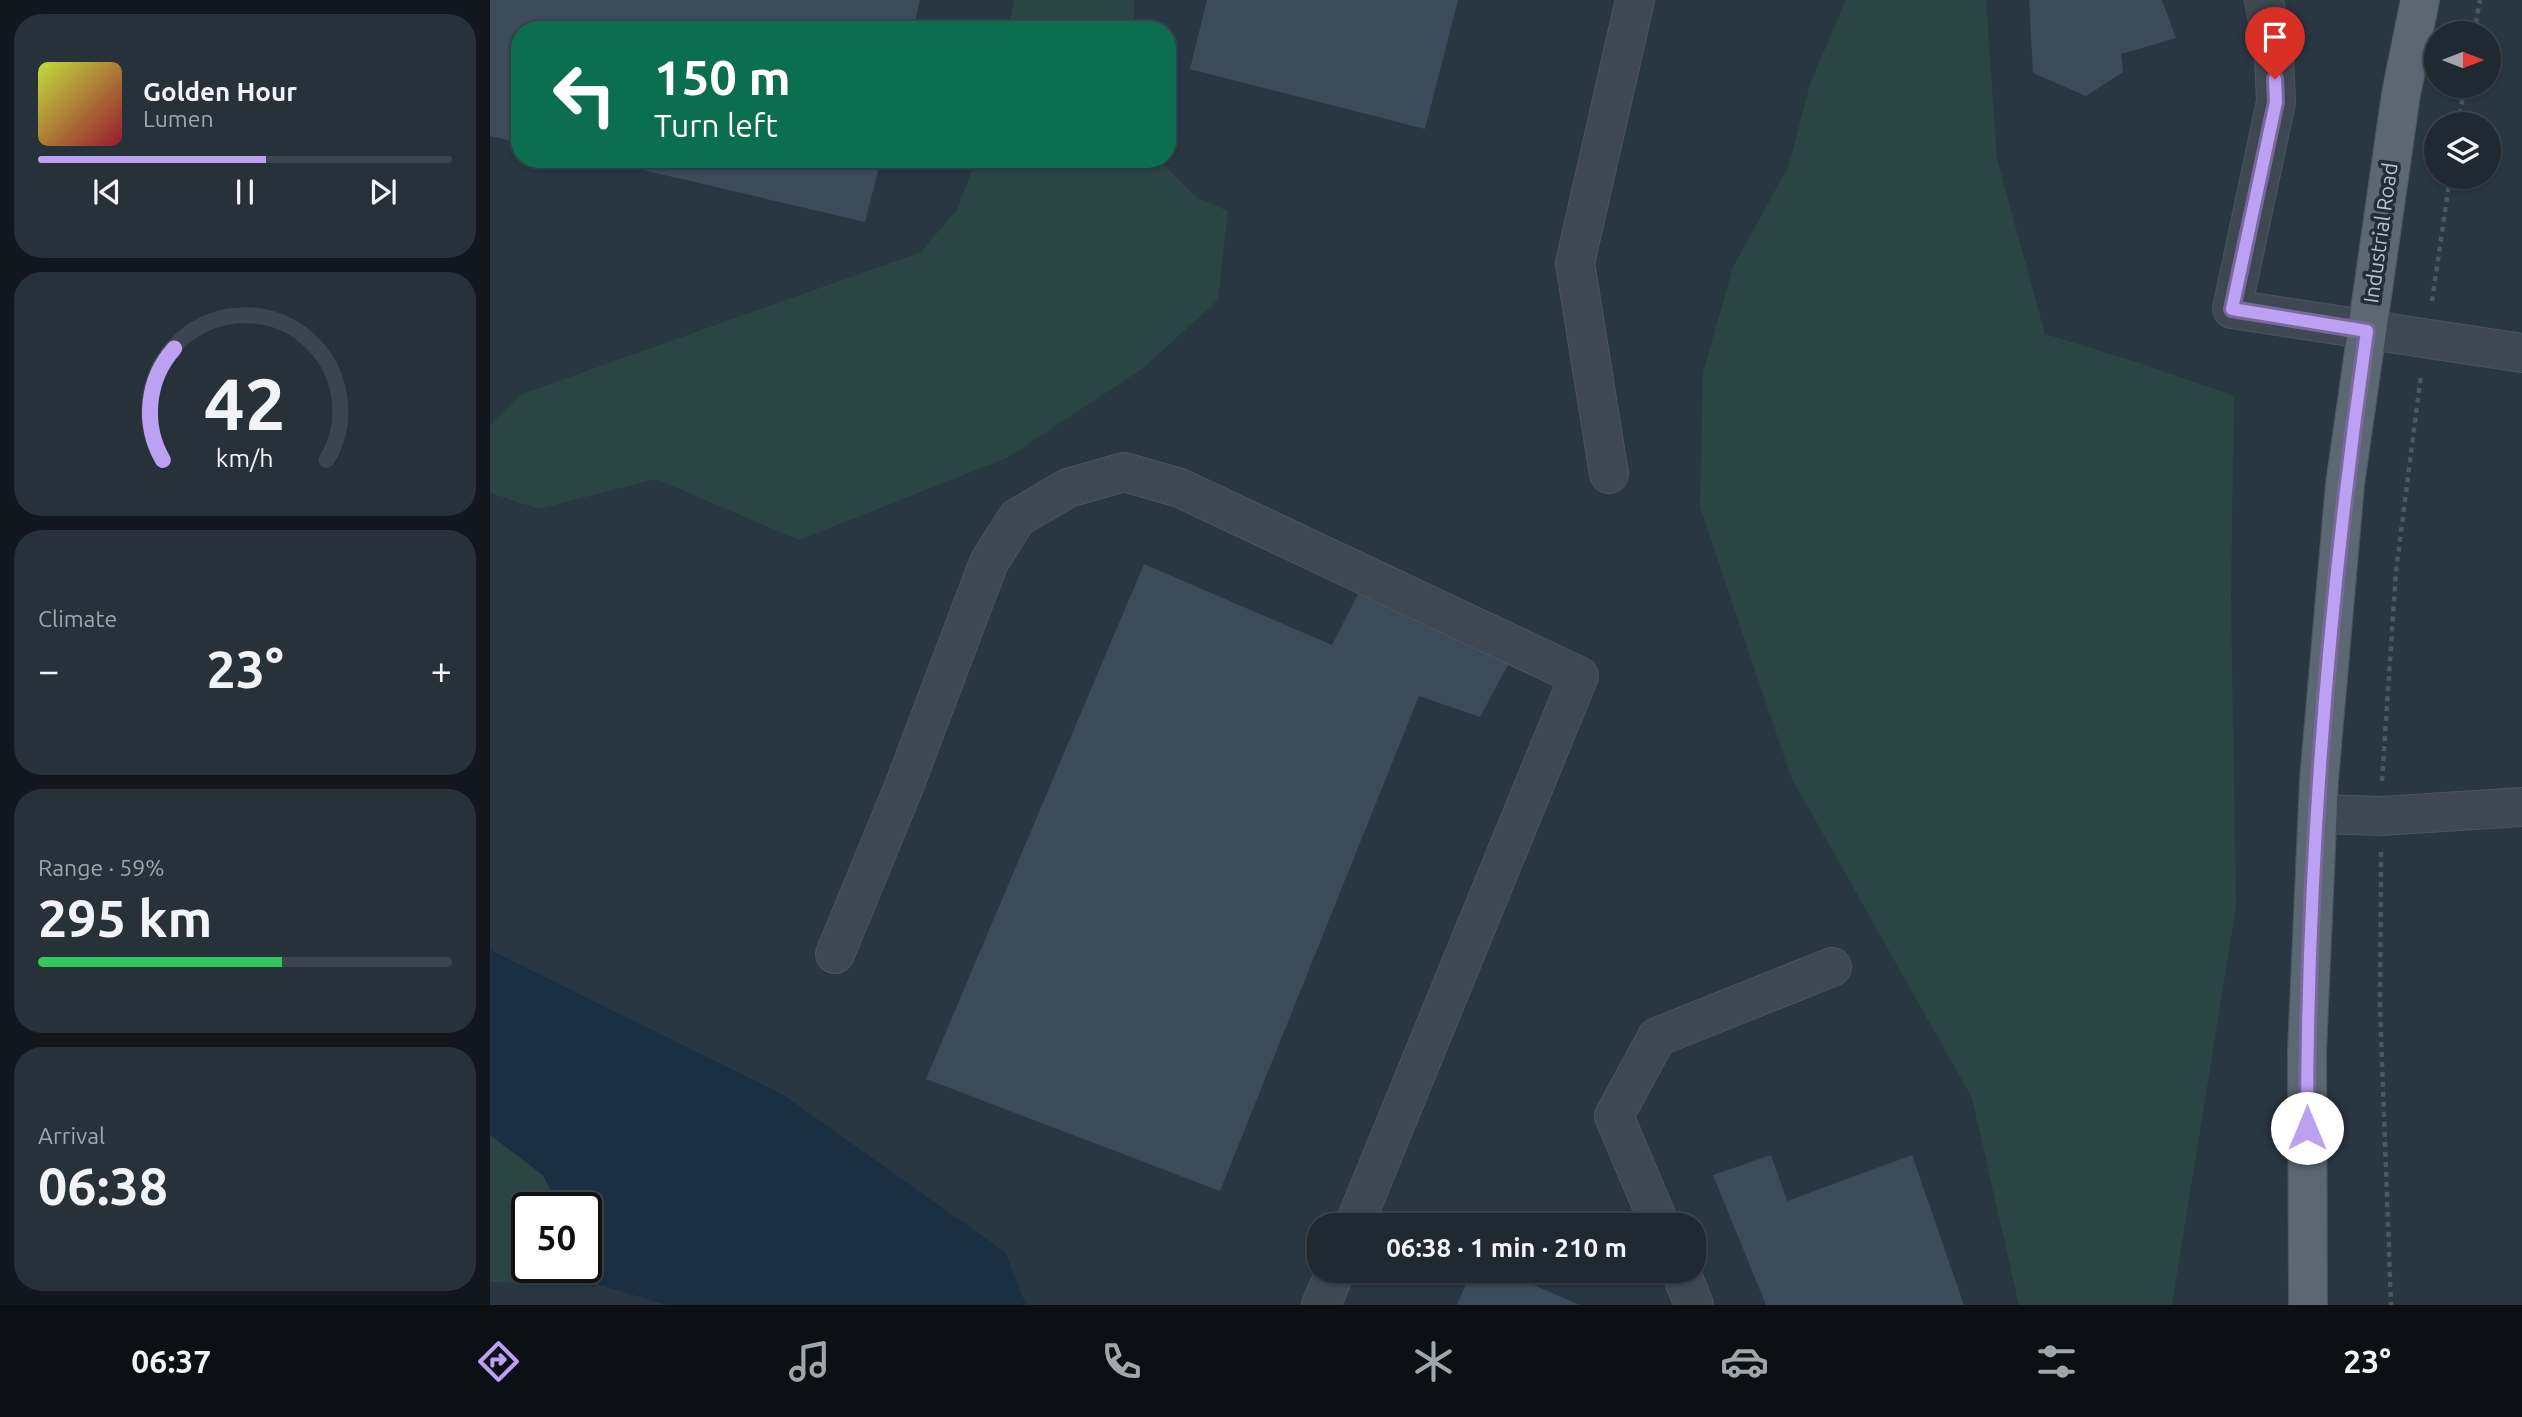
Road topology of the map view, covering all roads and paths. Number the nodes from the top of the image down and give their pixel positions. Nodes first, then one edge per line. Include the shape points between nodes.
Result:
1 (1634, 0) edge
2 (2264, 0) edge
3 (2420, 0) edge
4 (2480, 0) edge
5 (2476, 21) edge
6 (2448, 189) edge
7 (2367, 331) junction
8 (2426, 339) junction
9 (2522, 353) edge
10 (1609, 474) dead end
11 (2522, 807) edge
12 (2318, 814) junction
13 (2382, 816) junction
14 (835, 954) dead end
15 (1832, 967) dead end
16 (1359, 1213) edge
17 (1655, 1213) edge
18 (1330, 1283) edge
19 (1685, 1283) edge
20 (1321, 1305) edge
21 (1694, 1305) edge
22 (2308, 1305) edge
23 (2391, 1305) edge

1 - 10 lane via 1575,263
2 - 7 lane via 2276,102 2232,309
3 - 7 main road, Industrial Road via 2401,94
4 - 5 path
6 - 8 path
7 - 8 lane
7 - 12 main road, Industrial Road via 2345,484
8 - 9 lane
8 - 13 path via 2396,571
11 - 13 lane
12 - 13 lane
12 - 22 main road, Industrial Road via 2307,1051
13 - 23 path via 2380,1007
14 - 16 lane via 989,562 1017,519 1068,488 1124,472 1180,488 1579,676
15 - 17 lane via 1657,1037 1614,1116
18 - 20 lane
19 - 21 lane

